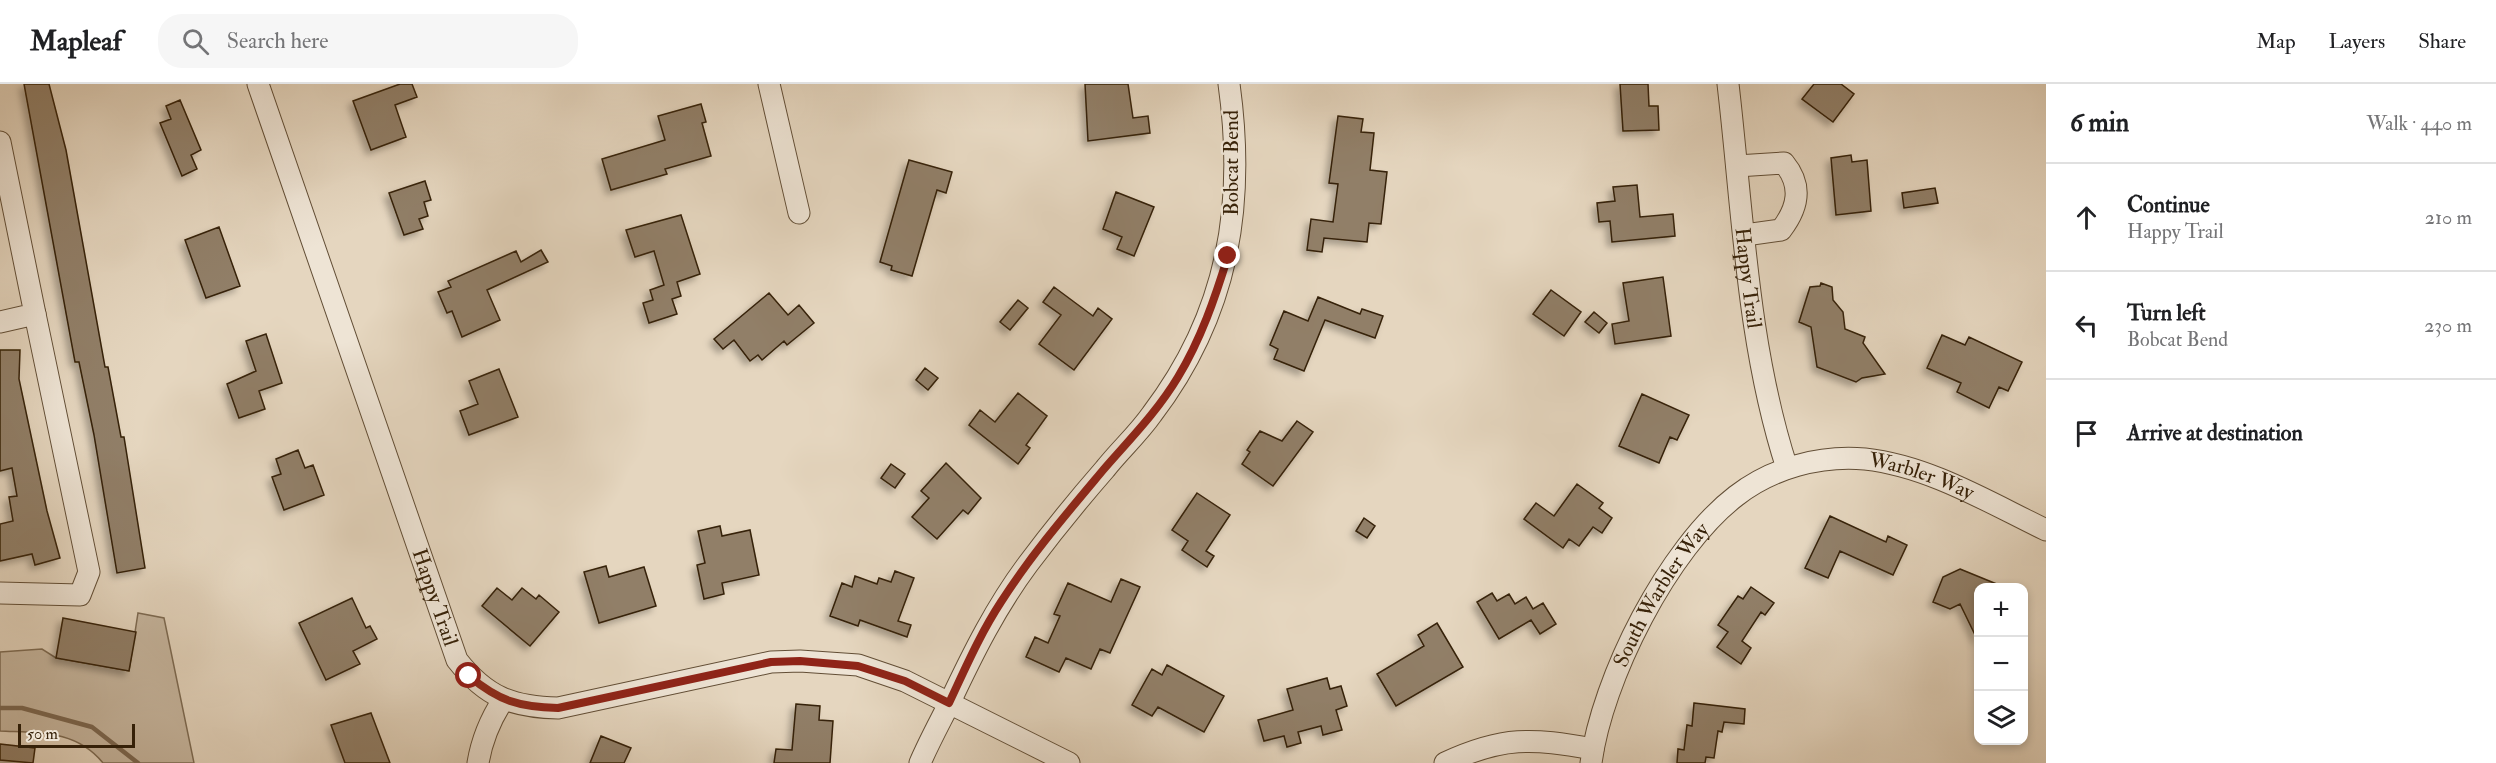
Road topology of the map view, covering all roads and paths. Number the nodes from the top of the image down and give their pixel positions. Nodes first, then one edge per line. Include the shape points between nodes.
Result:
1 (258, 84) edge
2 (769, 84) edge
3 (1229, 84) edge
4 (1728, 84) edge
5 (0, 142) edge
6 (1737, 166) junction
7 (7, 213) edge
8 (799, 213) dead end
9 (1745, 234) junction
10 (35, 314) junction
11 (0, 321) edge
12 (1787, 468) junction
13 (2046, 530) edge
14 (0, 593) edge
15 (503, 700) junction
16 (949, 703) junction
17 (1592, 756) edge
18 (478, 763) edge
19 (920, 763) edge
20 (1069, 763) edge
21 (1445, 763) edge

1 - 15 street, Happy Trail via 457,660 469,676
2 - 8 street
3 - 16 street, Bobcat Bend via 1236,170 1228,256 1198,339 1153,414 1105,468 1000,602
4 - 6 street, Happy Trail
5 - 7 street
6 - 9 street, Happy Trail
6 - 9 street via 1784,163 1797,188 1791,217 1781,230
7 - 10 street
9 - 12 street, Happy Trail via 1760,366
10 - 11 street
10 - 14 street via 89,572 80,595
12 - 13 street, Warbler Way via 1844,458 1883,462 1930,474
12 - 17 street, South Warbler Way via 1753,484 1722,507 1696,535 1664,581 1631,640 1605,705
15 - 16 street, Happy Trail via 527,708 558,708 771,662 800,661 858,666 905,681
15 - 18 street via 491,718
16 - 19 street, Bobcat Bend
16 - 20 street, Happy Trail
17 - 21 street via 1556,741 1519,740 1476,748

